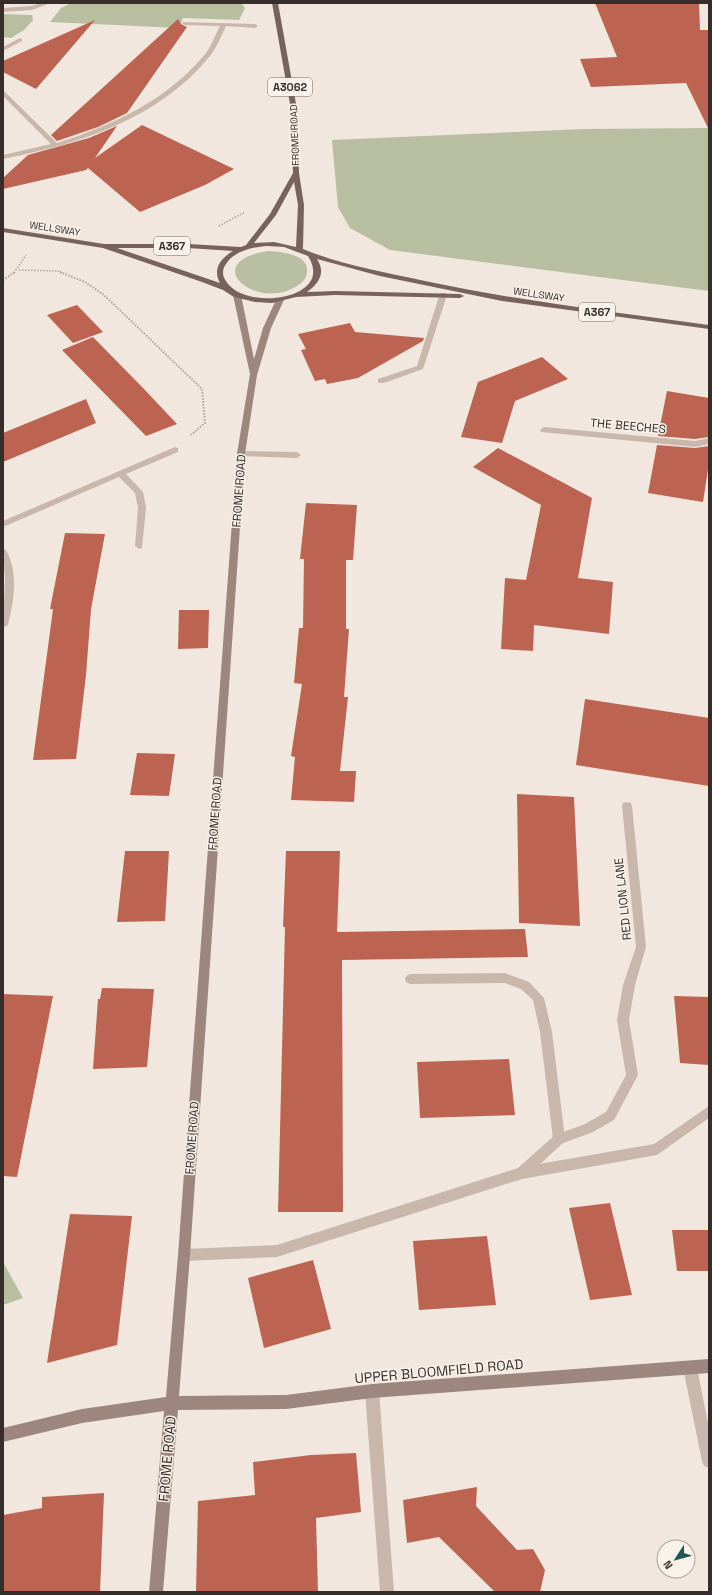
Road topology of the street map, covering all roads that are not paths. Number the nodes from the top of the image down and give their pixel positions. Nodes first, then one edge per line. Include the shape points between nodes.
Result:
1 (47, 3) edge
2 (275, 3) edge
3 (3, 10) edge
4 (185, 23) dead end
5 (224, 25) junction
6 (255, 26) dead end
7 (20, 40) dead end
8 (3, 49) edge
9 (3, 92) edge
10 (55, 145) junction
11 (3, 157) edge
12 (296, 173) junction
13 (3, 230) edge
14 (104, 246) junction
15 (248, 247) junction
16 (240, 249) junction
17 (300, 250) junction
18 (310, 255) junction
19 (226, 288) junction
20 (236, 295) junction
21 (443, 295) junction
22 (296, 296) junction
23 (486, 297) junction
24 (280, 300) junction
25 (709, 327) edge
26 (253, 375) junction
27 (381, 381) dead end
28 (544, 430) dead end
29 (709, 441) edge
30 (175, 450) road end
31 (241, 454) junction
32 (297, 454) dead end
33 (121, 474) junction
34 (3, 524) edge
35 (139, 546) dead end
36 (3, 552) edge
37 (3, 625) edge
38 (627, 806) dead end
39 (410, 980) dead end
40 (709, 1111) edge
41 (559, 1139) junction
42 (522, 1173) junction
43 (184, 1255) junction
44 (709, 1366) edge
45 (690, 1368) junction
46 (372, 1391) junction
47 (172, 1403) junction
48 (3, 1435) edge
49 (709, 1461) edge
50 (156, 1592) edge
51 (387, 1592) edge

1 - 3 street via 32,8
2 - 12 main road, FROME ROAD / A3062 via 293,104
4 - 5 street
5 - 6 street
5 - 10 street via 208,54 189,76 165,95 117,123
7 - 8 street
9 - 10 street
10 - 11 street
12 - 15 main road, FROME ROAD via 272,215
12 - 17 main road, FROME ROAD / A3062 via 301,205
13 - 14 main road, WELLSWAY / A367
14 - 16 main road, WELLSWAY / A367
14 - 19 main road, WELLSWAY / A367
15 - 16 main road, WELLSWAY
15 - 17 main road, WELLSWAY via 280,244
16 - 19 main road, WELLSWAY via 229,255 218,274
17 - 18 main road, WELLSWAY
18 - 22 main road, WELLSWAY via 317,263 319,273 314,283
18 - 23 main road, WELLSWAY / A367 via 350,267
19 - 20 main road, WELLSWAY
20 - 24 main road, WELLSWAY via 255,300
20 - 26 street, FROME ROAD
21 - 22 main road, WELLSWAY / A367
21 - 23 main road, WELLSWAY / A367
21 - 27 street via 420,367
22 - 24 main road, WELLSWAY
23 - 25 main road, WELLSWAY / A367
24 - 26 street, FROME ROAD via 267,328
26 - 31 street, FROME ROAD
28 - 29 street, THE BEECHES via 695,444
30 - 33 street
31 - 32 street
31 - 43 street, FROME ROAD
33 - 34 street
33 - 35 street via 139,492 142,508
36 - 37 street via 8,561 11,584
38 - 41 street, RED LION LANE via 641,947 629,985 623,1020 632,1075 610,1116 589,1128
39 - 41 street via 505,978 525,985 538,998 546,1032
40 - 42 street via 657,1149
41 - 42 street, RED LION LANE
42 - 43 street via 277,1251
43 - 47 street, FROME ROAD
44 - 45 street, UPPER BLOOMFIELD ROAD
45 - 46 street, UPPER BLOOMFIELD ROAD
45 - 49 street
46 - 47 street, UPPER BLOOMFIELD ROAD via 286,1402
46 - 51 street
47 - 48 street, UPPER BLOOMFIELD ROAD via 82,1416
47 - 50 street, FROME ROAD

